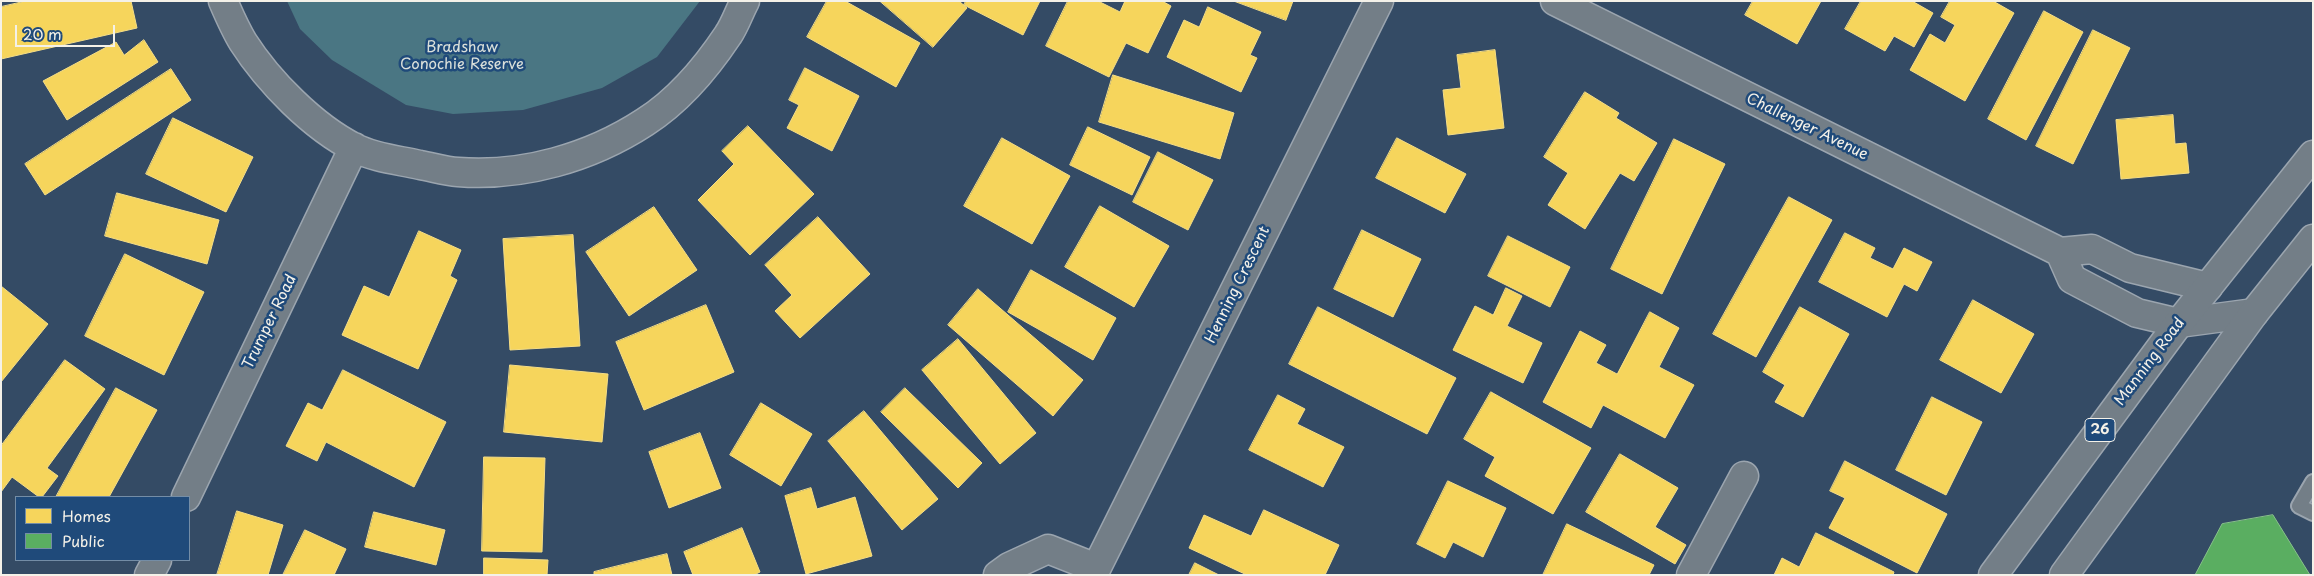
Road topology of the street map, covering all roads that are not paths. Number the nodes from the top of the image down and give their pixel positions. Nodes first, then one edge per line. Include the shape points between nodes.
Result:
1 (222, 1) edge
2 (744, 1) edge
3 (1379, 1) edge
4 (1555, 1) edge
5 (354, 147) junction
6 (2313, 154) edge
7 (2313, 239) edge
8 (2060, 252) junction
9 (2208, 286) junction
10 (2254, 313) junction
11 (2179, 323) junction
12 (1744, 476) dead end
13 (2313, 482) edge
14 (186, 496) edge
15 (2313, 513) edge
16 (157, 561) edge
17 (1095, 571) edge
18 (150, 575) edge
19 (998, 575) edge
20 (1691, 575) edge
21 (1993, 575) edge
22 (2064, 575) edge

1 - 5 street via 243,41 270,77 303,110
2 - 5 street via 729,34 676,98 645,122 603,144 549,165 510,171 457,172 374,156
3 - 17 street, Henning Crescent
4 - 8 street, Challenger Avenue
5 - 14 street, Trumper Road
6 - 9 street, Manning Road / 26
7 - 10 street
8 - 9 street via 2092,249 2130,268
8 - 11 street via 2072,279 2137,313
9 - 11 street, Manning Road / 26
10 - 11 street
10 - 22 street
11 - 21 street, Manning Road / 26
12 - 20 street
13 - 15 lane via 2299,506
16 - 18 street
17 - 19 street, Henning Crescent via 1048,549

